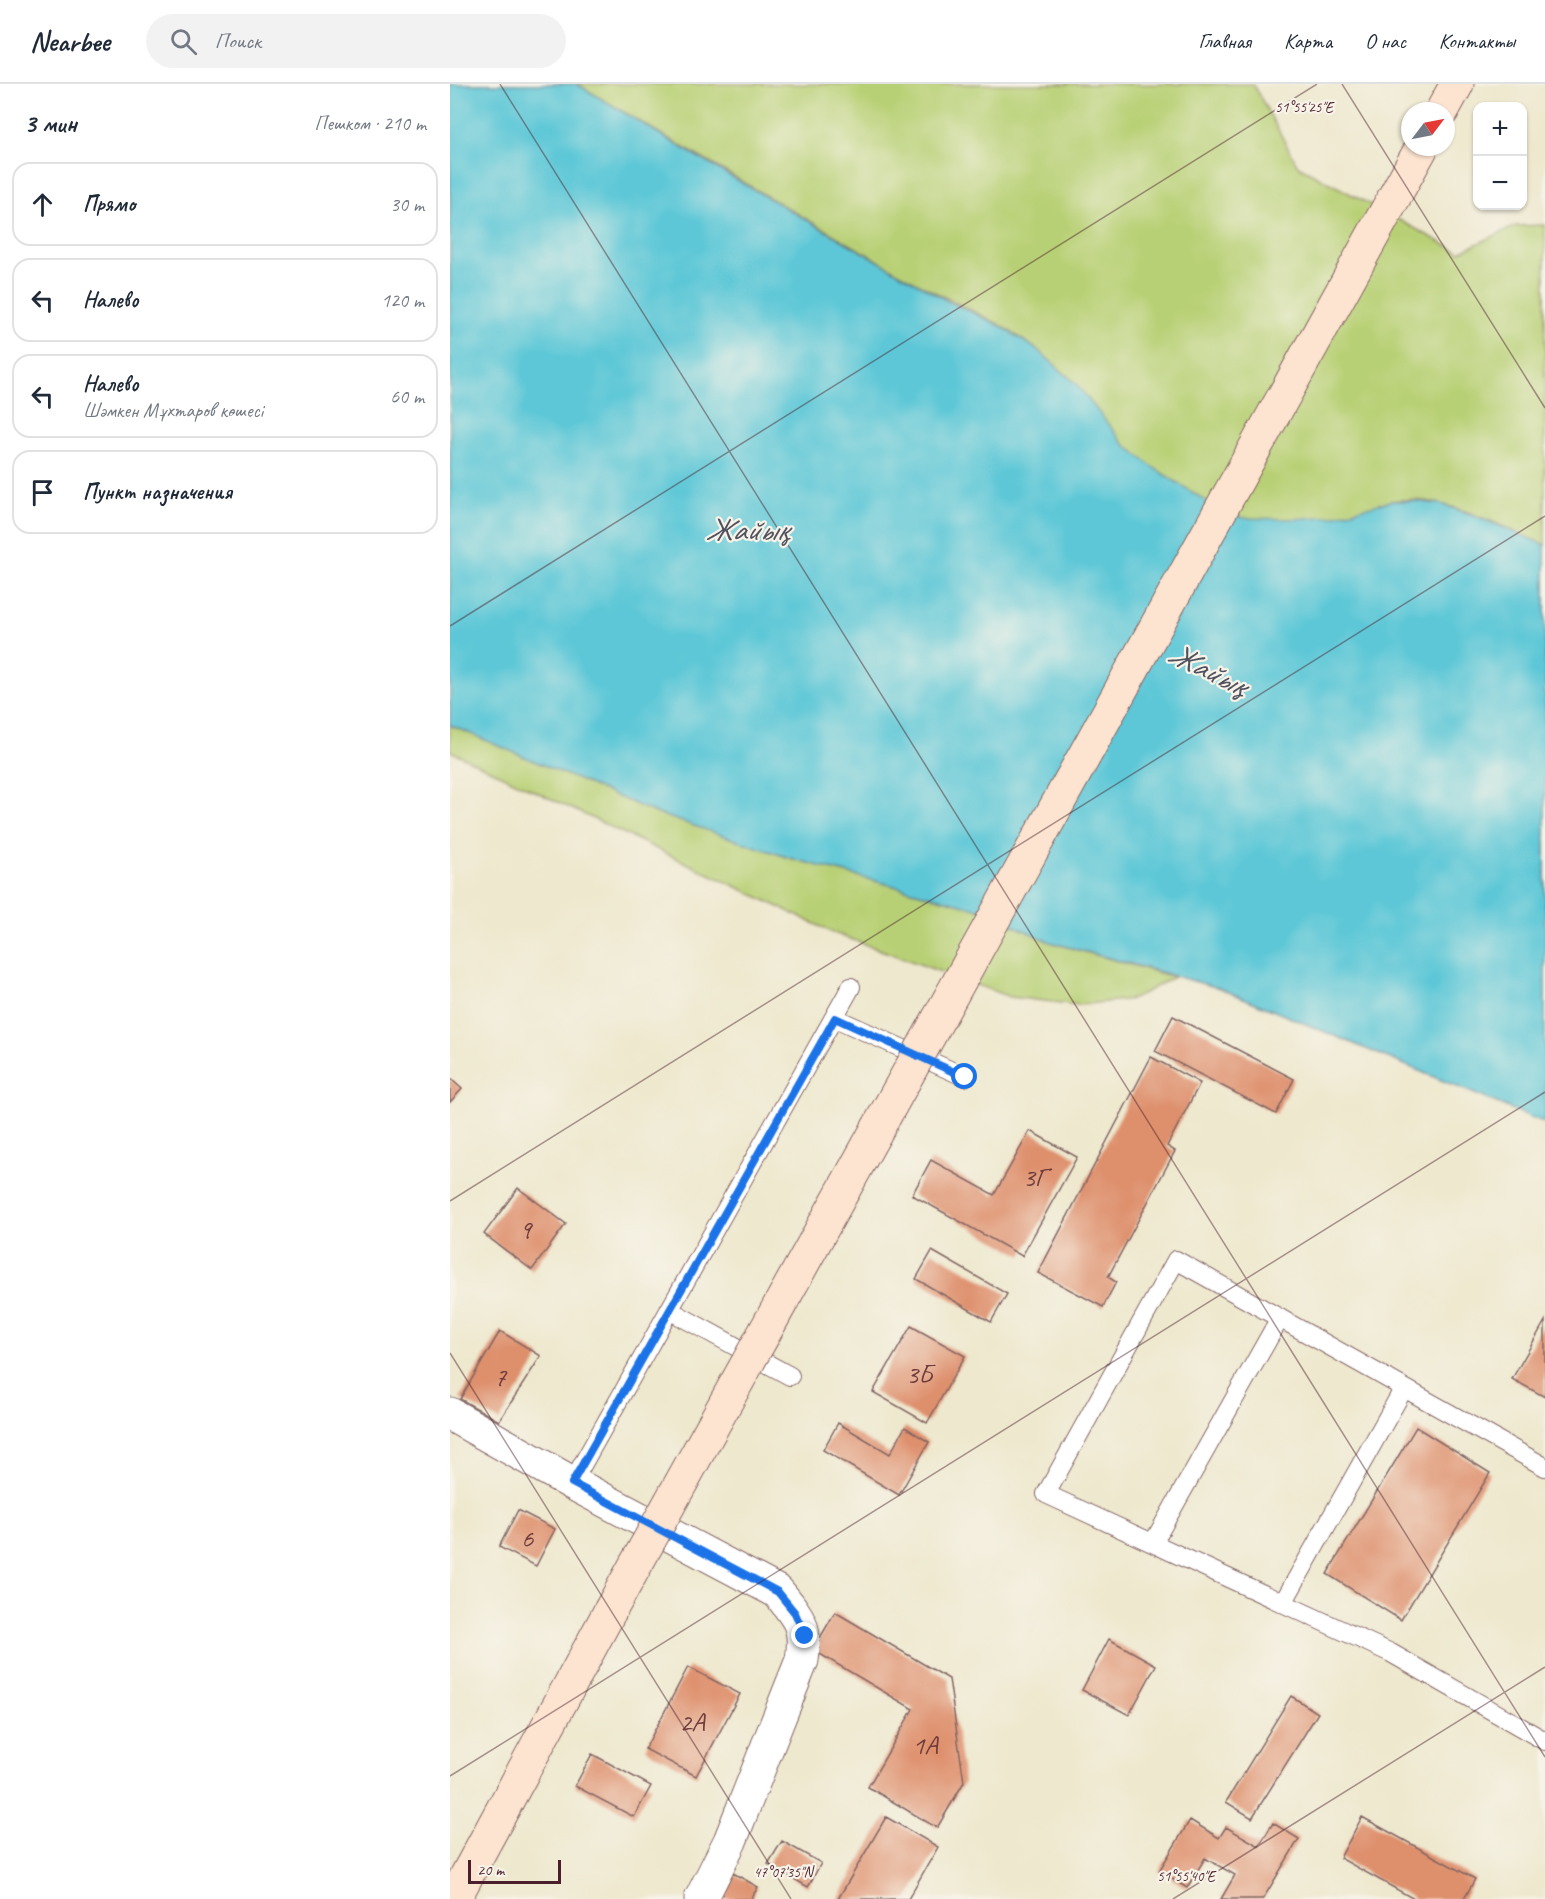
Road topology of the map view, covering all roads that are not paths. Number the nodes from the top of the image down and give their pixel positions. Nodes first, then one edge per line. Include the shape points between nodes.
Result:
1 (1457, 84) edge
2 (1447, 102) edge
3 (1417, 156) edge
4 (851, 987) dead end
5 (835, 1018) junction
6 (965, 1077) dead end
7 (669, 1310) junction
8 (1280, 1318) junction
9 (790, 1376) dead end
10 (1404, 1388) junction
11 (450, 1414) edge
12 (1545, 1467) edge
13 (572, 1483) junction
14 (1153, 1543) junction
15 (1283, 1603) junction
16 (1545, 1741) edge
17 (454, 1899) edge
18 (701, 1899) edge

1 - 2 main road
3 - 17 main road, bridge
4 - 5 lane
5 - 6 lane
5 - 7 lane
7 - 9 lane
7 - 13 lane
8 - 10 lane
8 - 14 lane
8 - 14 lane via 1176,1260 1046,1494
10 - 12 lane
10 - 15 lane
11 - 13 street
13 - 18 street via 778,1592 795,1613 805,1636 802,1660 730,1841
14 - 15 lane
15 - 16 lane via 1391,1653

